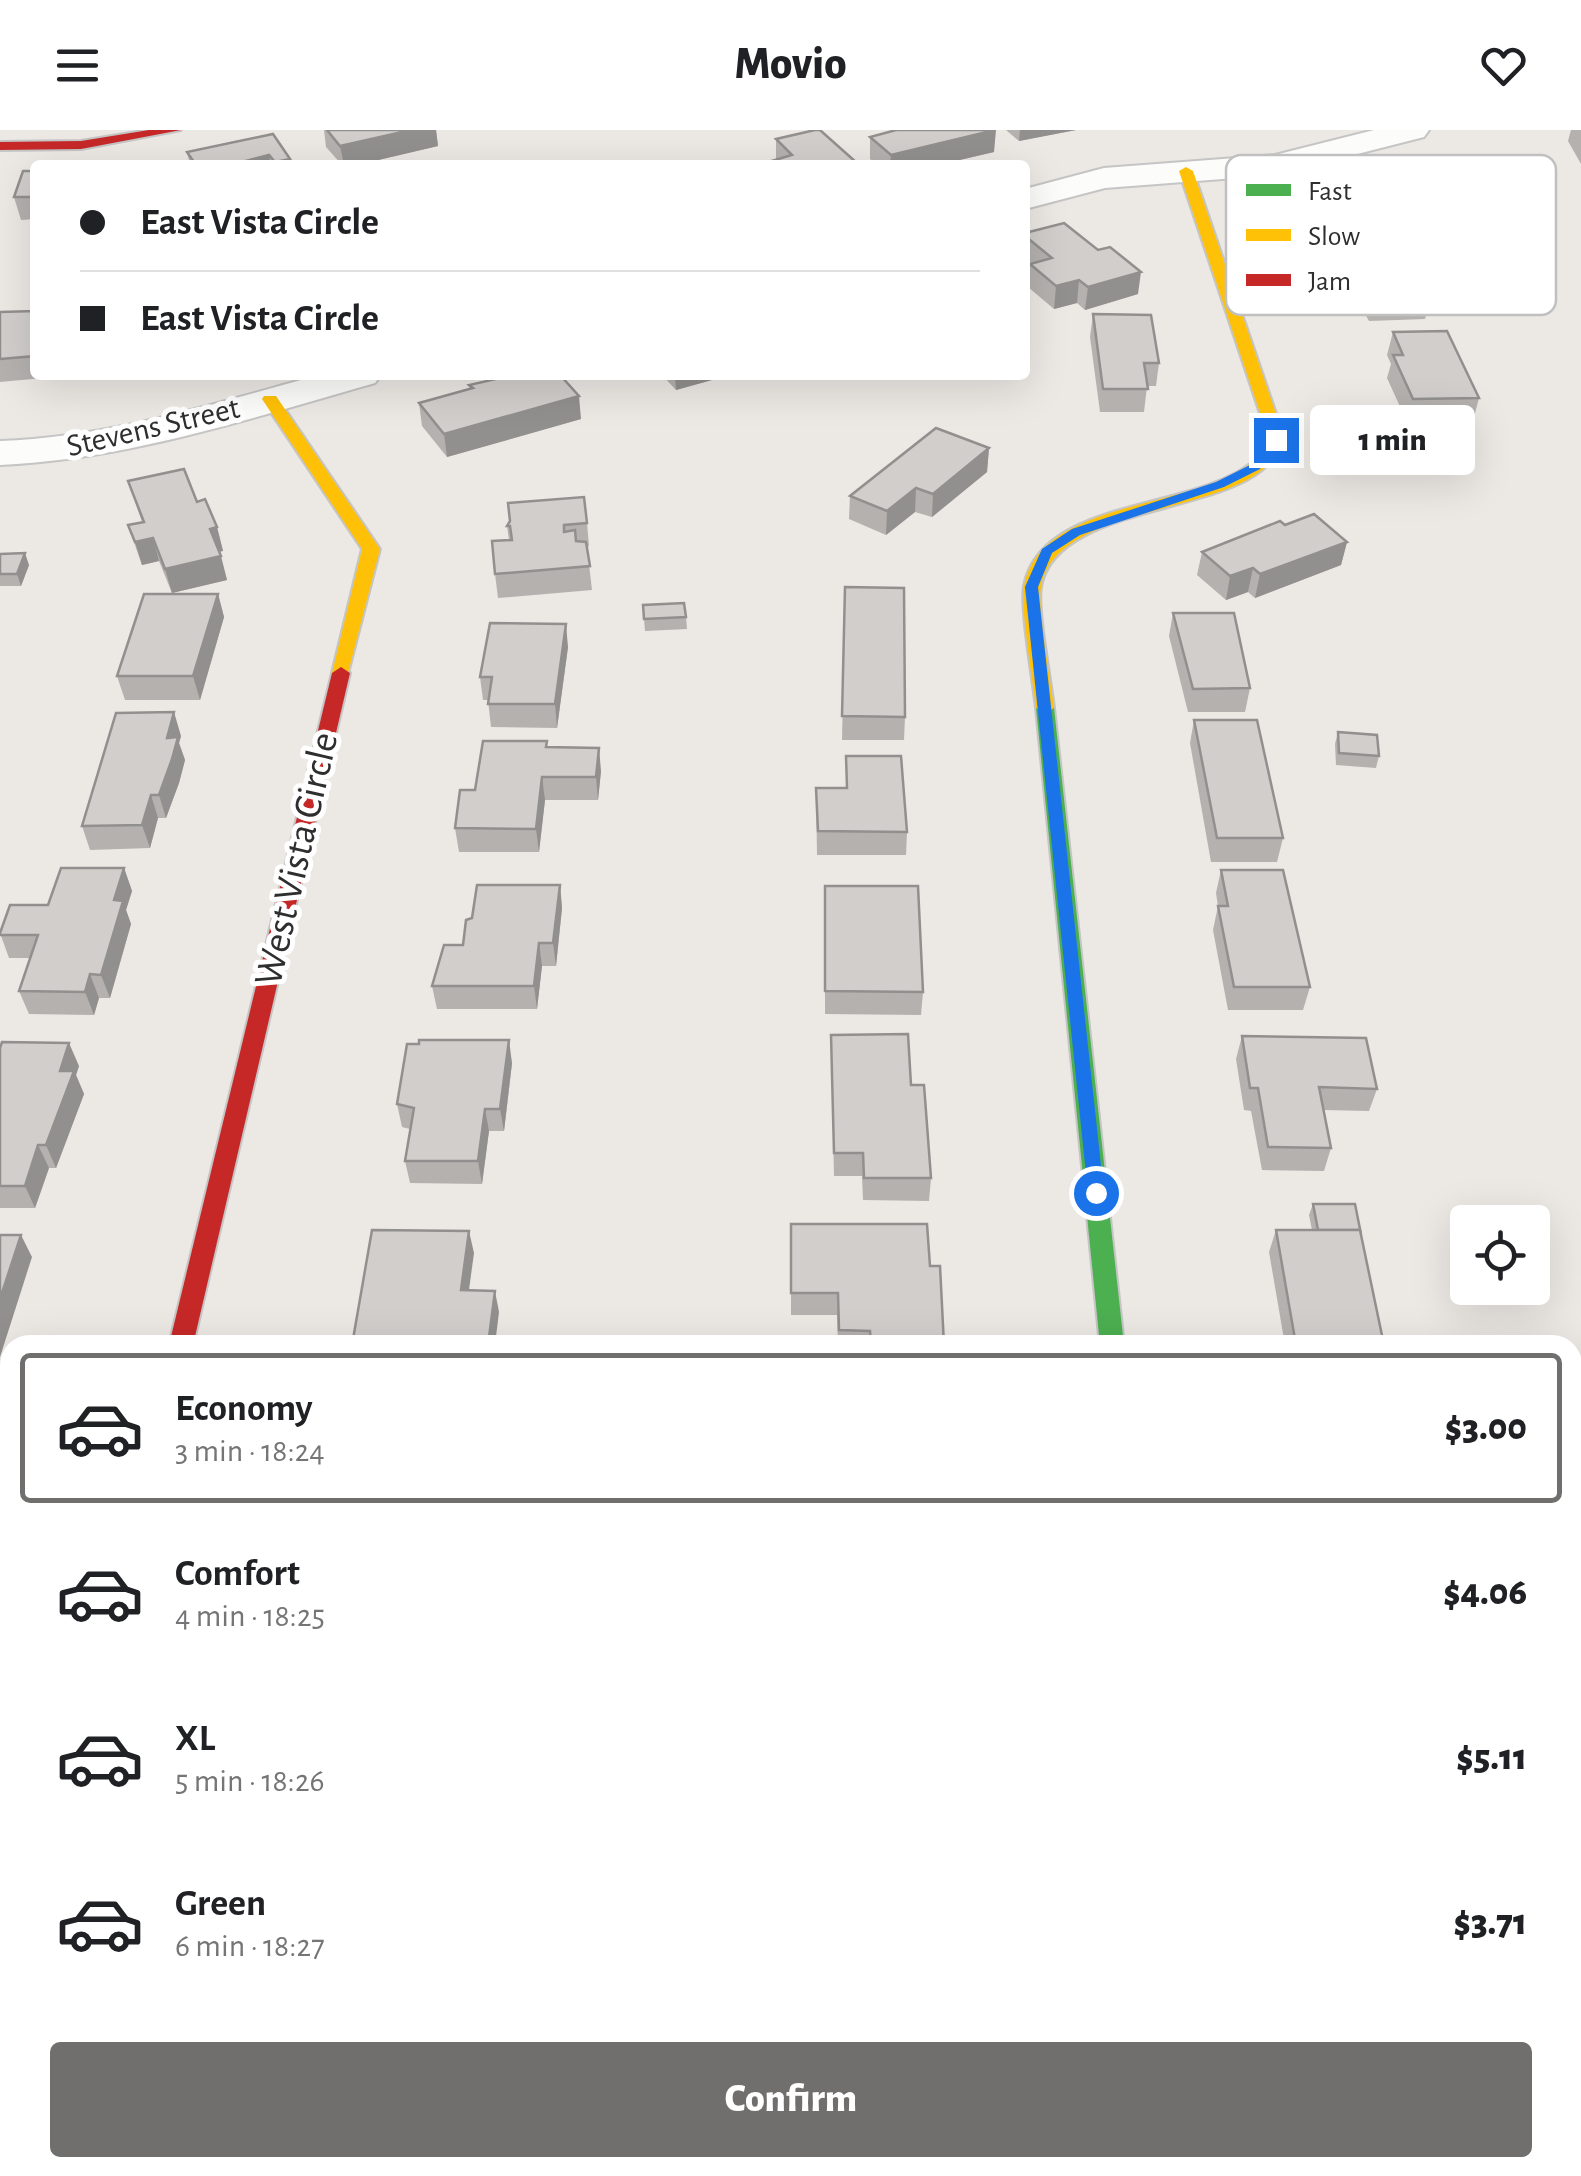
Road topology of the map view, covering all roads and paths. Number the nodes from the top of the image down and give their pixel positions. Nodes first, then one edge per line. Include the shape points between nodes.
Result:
1 (174, 130) edge
2 (1413, 130) edge
3 (0, 146) edge
4 (1314, 155) edge
5 (1226, 168) edge
6 (1186, 171) junction
7 (1030, 198) edge
8 (1226, 291) edge
9 (1234, 315) edge
10 (343, 380) edge
11 (270, 399) junction
12 (0, 453) edge
13 (183, 1335) edge
14 (1111, 1335) edge

1 - 3 street via 81,145
2 - 4 street
5 - 6 street
6 - 7 street via 1104,178
6 - 8 street
9 - 14 street via 1276,440 1256,466 1220,484 1076,532 1046,552 1032,587
10 - 11 street, Stevens Street
11 - 12 street, Stevens Street via 109,442
11 - 13 street, West Vista Circle via 372,549

